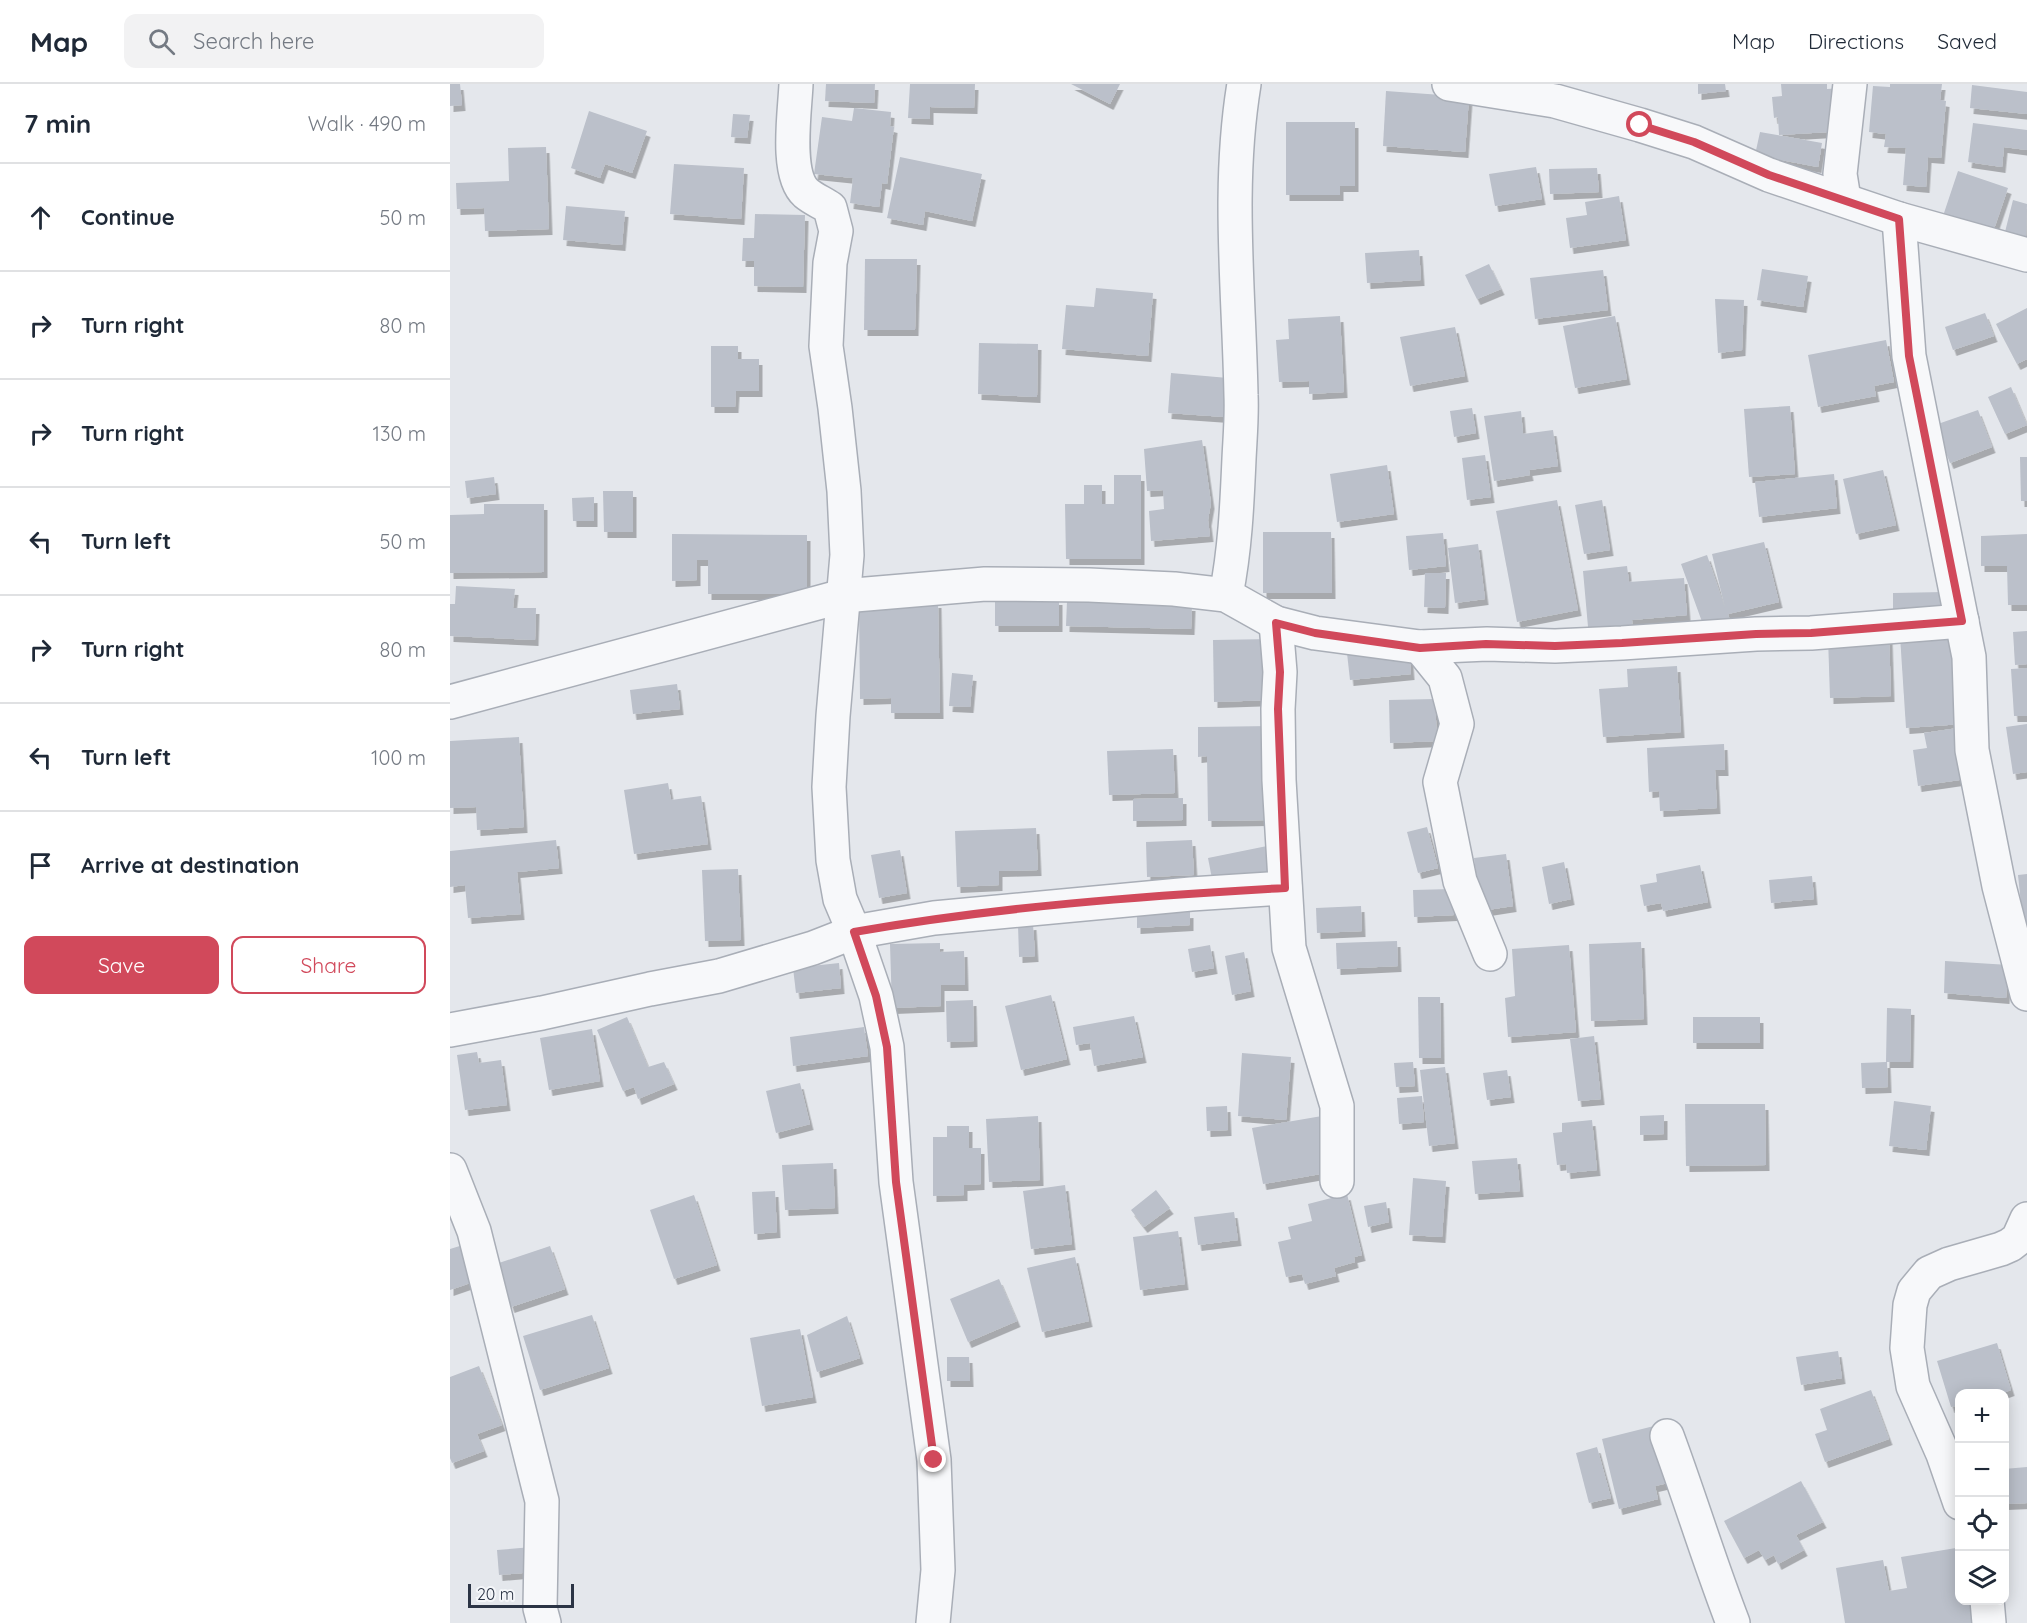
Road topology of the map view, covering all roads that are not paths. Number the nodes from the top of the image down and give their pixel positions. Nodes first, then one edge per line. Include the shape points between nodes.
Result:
1 (796, 84) edge
2 (1244, 84) edge
3 (1449, 84) edge
4 (1850, 84) edge
5 (1844, 199) junction
6 (1899, 219) junction
7 (2027, 255) edge
8 (1226, 595) junction
9 (843, 596) junction
10 (1962, 621) junction
11 (1276, 623) junction
12 (1420, 648) junction
13 (450, 702) edge
14 (1285, 888) junction
15 (854, 932) junction
16 (1490, 954) dead end
17 (2027, 994) edge
18 (450, 1030) edge
19 (450, 1170) edge
20 (1337, 1181) dead end
21 (2027, 1219) edge
22 (1667, 1436) dead end
23 (1957, 1497) edge
24 (1987, 1605) edge
25 (544, 1623) edge
26 (933, 1623) edge
27 (1733, 1623) edge
28 (1989, 1623) edge

1 - 9 street via 793,159 798,180 806,193 830,208 836,231 830,263 826,346 844,491 847,555
2 - 8 street via 1235,171 1241,397 1233,562
3 - 5 street via 1555,101 1640,125 1694,142 1769,175
4 - 5 street via 1840,174
5 - 6 street
6 - 7 street
6 - 10 street via 1909,356
8 - 9 street via 1099,585 985,584
8 - 11 street
9 - 13 street
9 - 15 street via 829,787 833,860 840,899
10 - 12 street via 1622,643
10 - 17 street via 1969,657 1972,750 1999,886
11 - 12 street via 1315,633
11 - 14 street
12 - 16 street via 1445,678 1457,724 1440,782 1460,881
14 - 15 street via 934,918
14 - 20 street via 1289,948 1337,1106
15 - 18 street via 719,976
15 - 26 street via 876,996 887,1047 896,1182 934,1460 938,1570
19 - 25 street via 474,1231 542,1501 540,1608
21 - 23 street via 2018,1239 2001,1250 1929,1273 1914,1291 1910,1305 1907,1348 1913,1386
22 - 27 street
24 - 28 street

